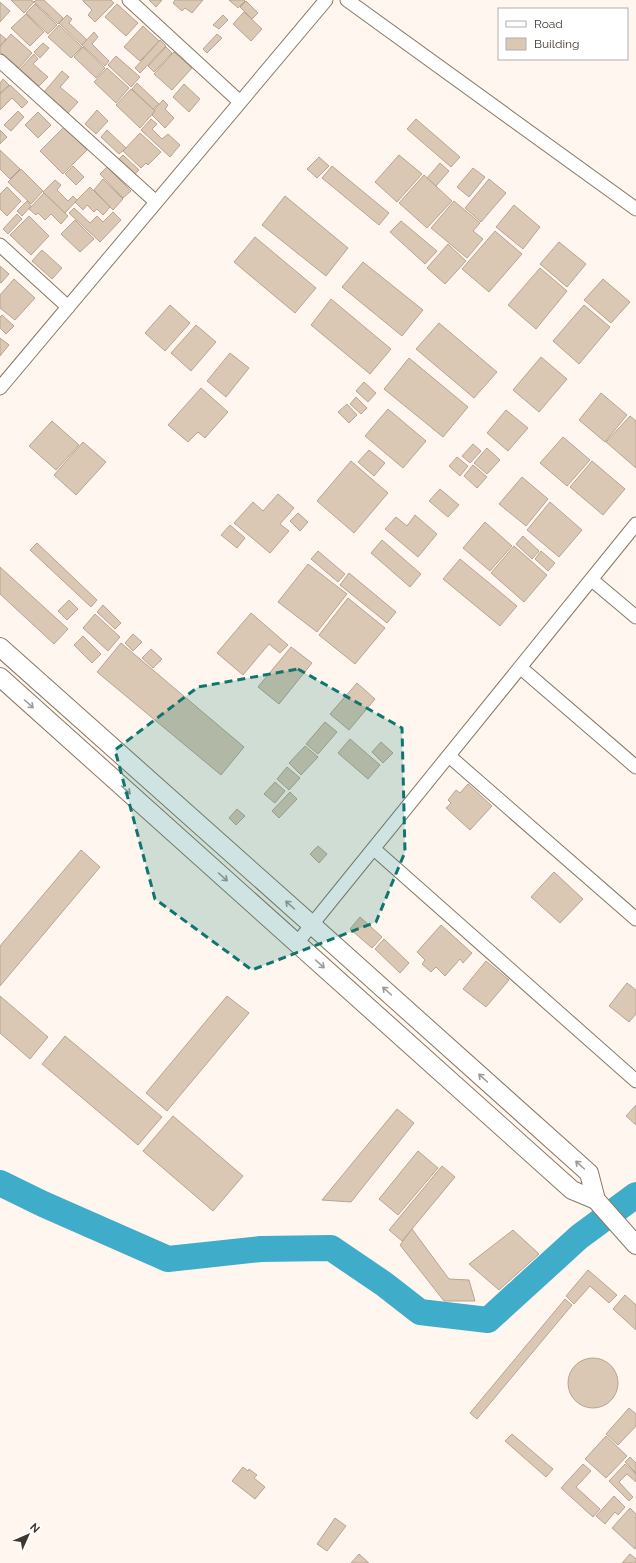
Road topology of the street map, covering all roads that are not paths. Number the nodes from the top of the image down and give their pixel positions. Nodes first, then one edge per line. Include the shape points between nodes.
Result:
1 (129, 0) edge
2 (326, 0) edge
3 (347, 0) edge
4 (0, 62) edge
5 (240, 102) junction
6 (156, 202) junction
7 (636, 209) edge
8 (0, 245) edge
9 (68, 307) junction
10 (0, 388) edge
11 (636, 524) edge
12 (592, 580) junction
13 (636, 618) edge
14 (0, 647) edge
15 (521, 668) junction
16 (0, 678) edge
17 (449, 756) junction
18 (636, 767) edge
19 (374, 849) junction
20 (636, 919) edge
21 (312, 925) junction
22 (297, 943) junction
23 (636, 1081) edge
24 (596, 1200) junction
25 (636, 1245) edge

1 - 5 street
2 - 5 street
3 - 7 street
4 - 6 street
5 - 6 street
6 - 9 street
8 - 9 street
9 - 10 street
11 - 12 street
12 - 13 street
12 - 15 street
21 -> 14 street
15 - 17 street
15 - 18 street
16 -> 22 street
17 - 19 street
17 - 20 street
19 - 21 street
19 - 23 street
21 - 22 street
24 -> 21 street via 589,1173
22 -> 24 street via 572,1190
24 - 25 street

